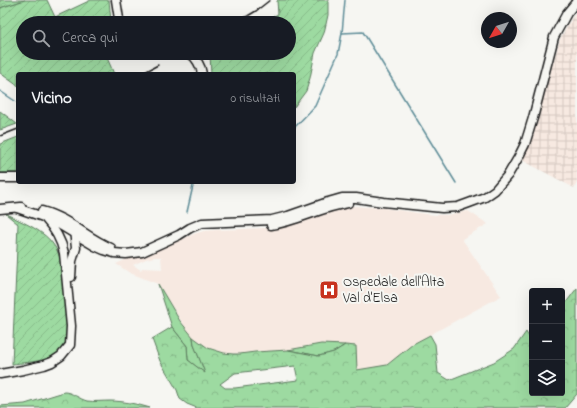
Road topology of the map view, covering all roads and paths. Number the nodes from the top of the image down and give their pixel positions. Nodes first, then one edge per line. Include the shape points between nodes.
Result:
1 (116, 0) edge
2 (577, 1) edge
3 (119, 16) edge
4 (196, 60) edge
5 (202, 72) edge
6 (0, 178) edge
7 (16, 178) edge
8 (383, 202) junction
9 (17, 208) junction
10 (0, 209) edge
11 (52, 214) junction
12 (43, 216) junction
13 (75, 234) junction
14 (179, 234) junction
15 (90, 243) junction
16 (151, 247) junction
17 (76, 251) junction
18 (70, 345) junction
19 (0, 374) edge

1 - 3 main road
2 - 8 main road via 554,37 524,144 508,175 499,185 485,197 454,207
4 - 5 main road
6 - 7 main road
8 - 14 main road via 339,204 281,224 207,228
8 - 14 main road via 342,198 278,219 205,223
9 - 10 main road
9 - 11 main road via 36,209
9 - 12 main road
11 - 13 main road via 73,229
11 - 16 main road via 111,248 128,250
12 - 13 main road
12 - 18 main road via 57,234 64,253
13 - 15 main road
13 - 17 main road
14 - 16 main road
15 - 16 main road via 120,254 139,253
15 - 17 main road
17 - 18 main road via 71,268 74,331
18 - 19 main road via 62,356 49,364

